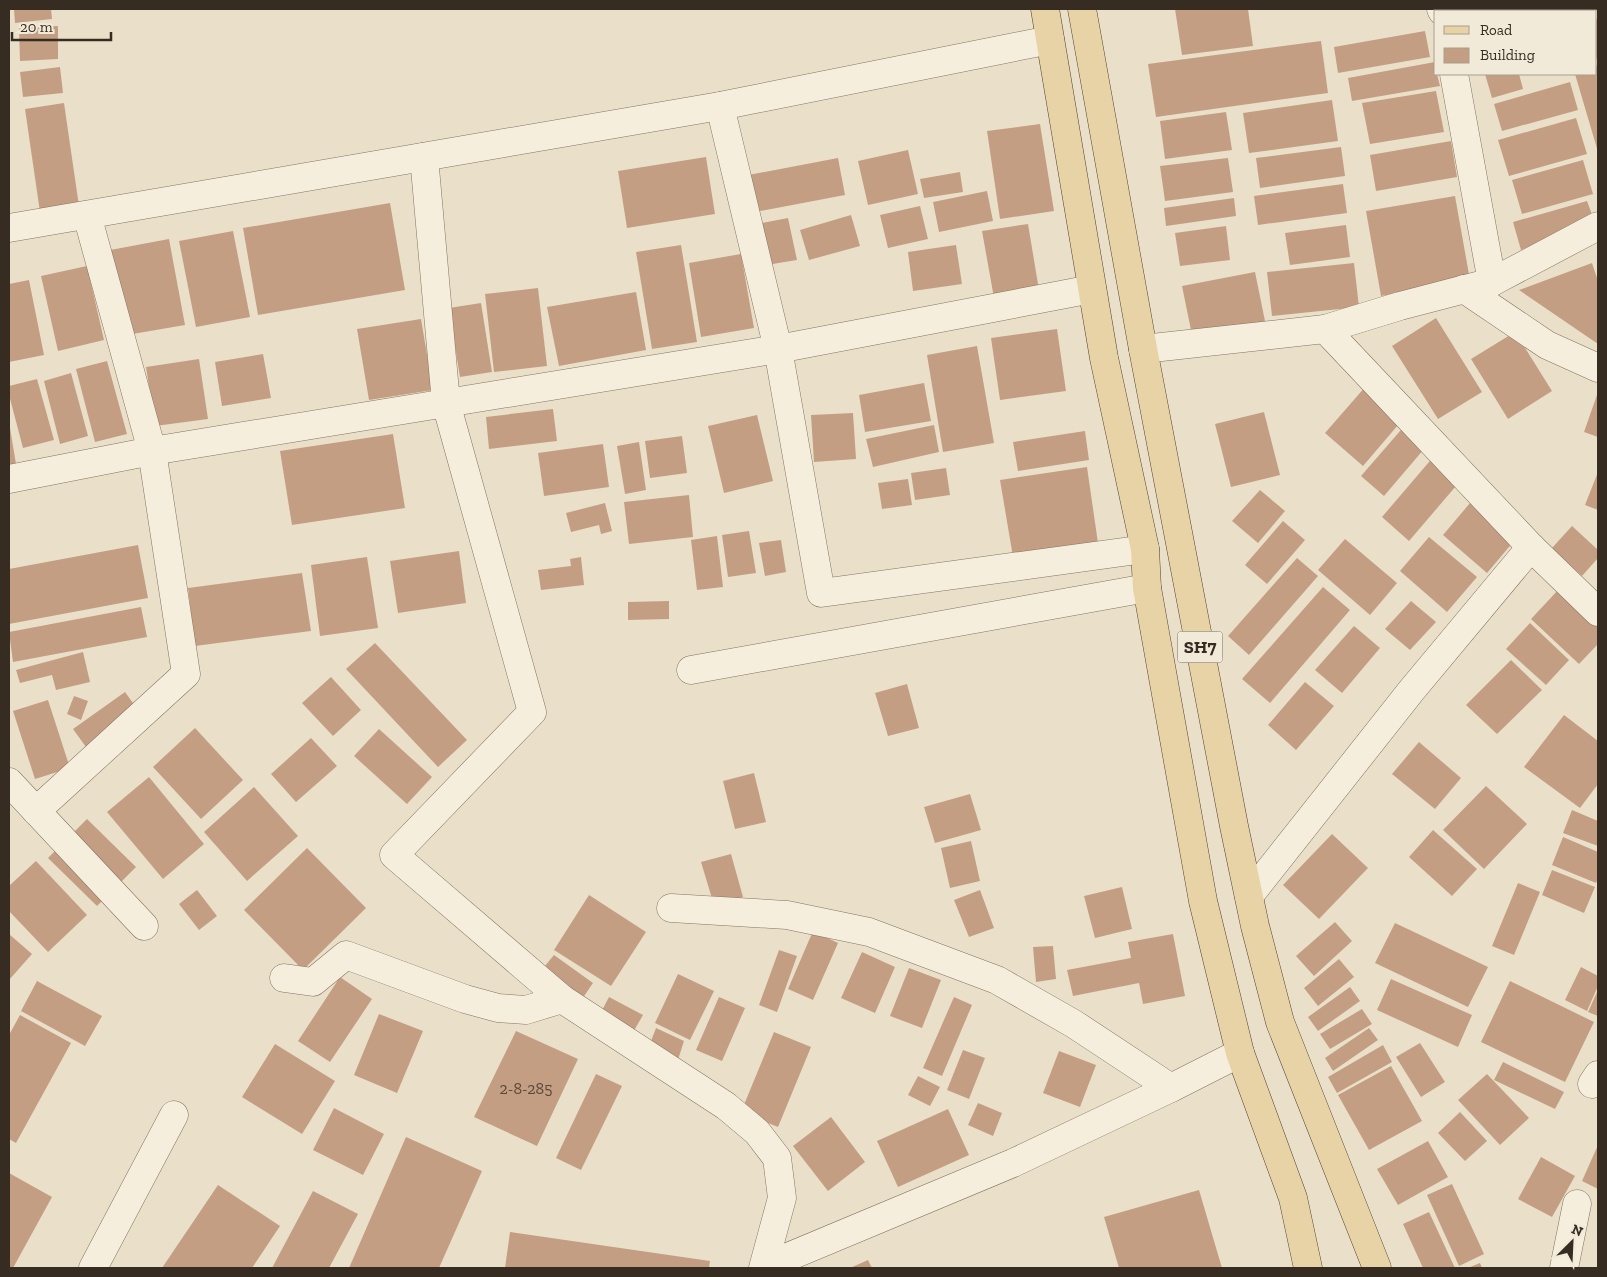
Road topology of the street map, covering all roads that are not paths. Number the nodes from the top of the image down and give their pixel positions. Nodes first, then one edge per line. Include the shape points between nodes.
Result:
1 (1045, 9) edge
2 (1082, 9) edge
3 (1050, 40) junction
4 (1454, 75) edge
5 (720, 106) junction
6 (424, 157) junction
7 (87, 215) junction
8 (1598, 226) edge
9 (9, 228) edge
10 (1492, 282) junction
11 (1092, 289) junction
12 (1464, 289) junction
13 (1325, 329) junction
14 (778, 349) junction
15 (1143, 349) junction
16 (1598, 368) edge
17 (446, 402) junction
18 (152, 451) junction
19 (9, 479) edge
20 (1531, 547) junction
21 (1144, 549) junction
22 (1147, 588) junction
23 (1598, 612) edge
24 (691, 670) dead end
25 (9, 782) edge
26 (36, 811) junction
27 (1249, 896) junction
28 (672, 908) dead end
29 (144, 926) dead end
30 (284, 978) dead end
31 (562, 999) junction
32 (1240, 1053) junction
33 (1171, 1088) junction
34 (174, 1115) dead end
35 (1578, 1204) dead end
36 (93, 1268) edge
37 (763, 1268) edge
38 (1308, 1268) edge
39 (1377, 1268) edge
40 (1564, 1268) edge

1 - 3 main road, SH7
2 - 15 main road, SH7
3 - 5 street
3 - 11 main road, SH7
4 - 10 street
5 - 6 street
5 - 14 street
6 - 7 street
6 - 17 street
7 - 9 street
7 - 18 street
8 - 10 street
10 - 12 street
11 - 14 street
11 - 21 main road, SH7
12 - 13 street
12 - 16 street via 1547,345
13 - 15 street
13 - 20 street
14 - 17 street
14 - 21 street via 821,593
15 - 27 main road, SH7
17 - 18 street
17 - 31 street via 532,712 394,855
18 - 19 street
18 - 26 street via 186,674
20 - 23 street
20 - 27 street via 1410,691
21 - 22 main road, SH7
22 - 24 street
22 - 32 main road, SH7 via 1203,900
25 - 26 street
26 - 29 street
27 - 39 main road, SH7 via 1280,1022
28 - 33 street via 787,916 869,932 997,980 1074,1024
30 - 31 street via 313,982 346,955 498,1008 526,1010
31 - 37 street via 726,1106 757,1132 777,1158 782,1198
32 - 33 street
32 - 38 main road, SH7 via 1293,1198
33 - 37 street via 1013,1163
34 - 36 street
35 - 40 street

